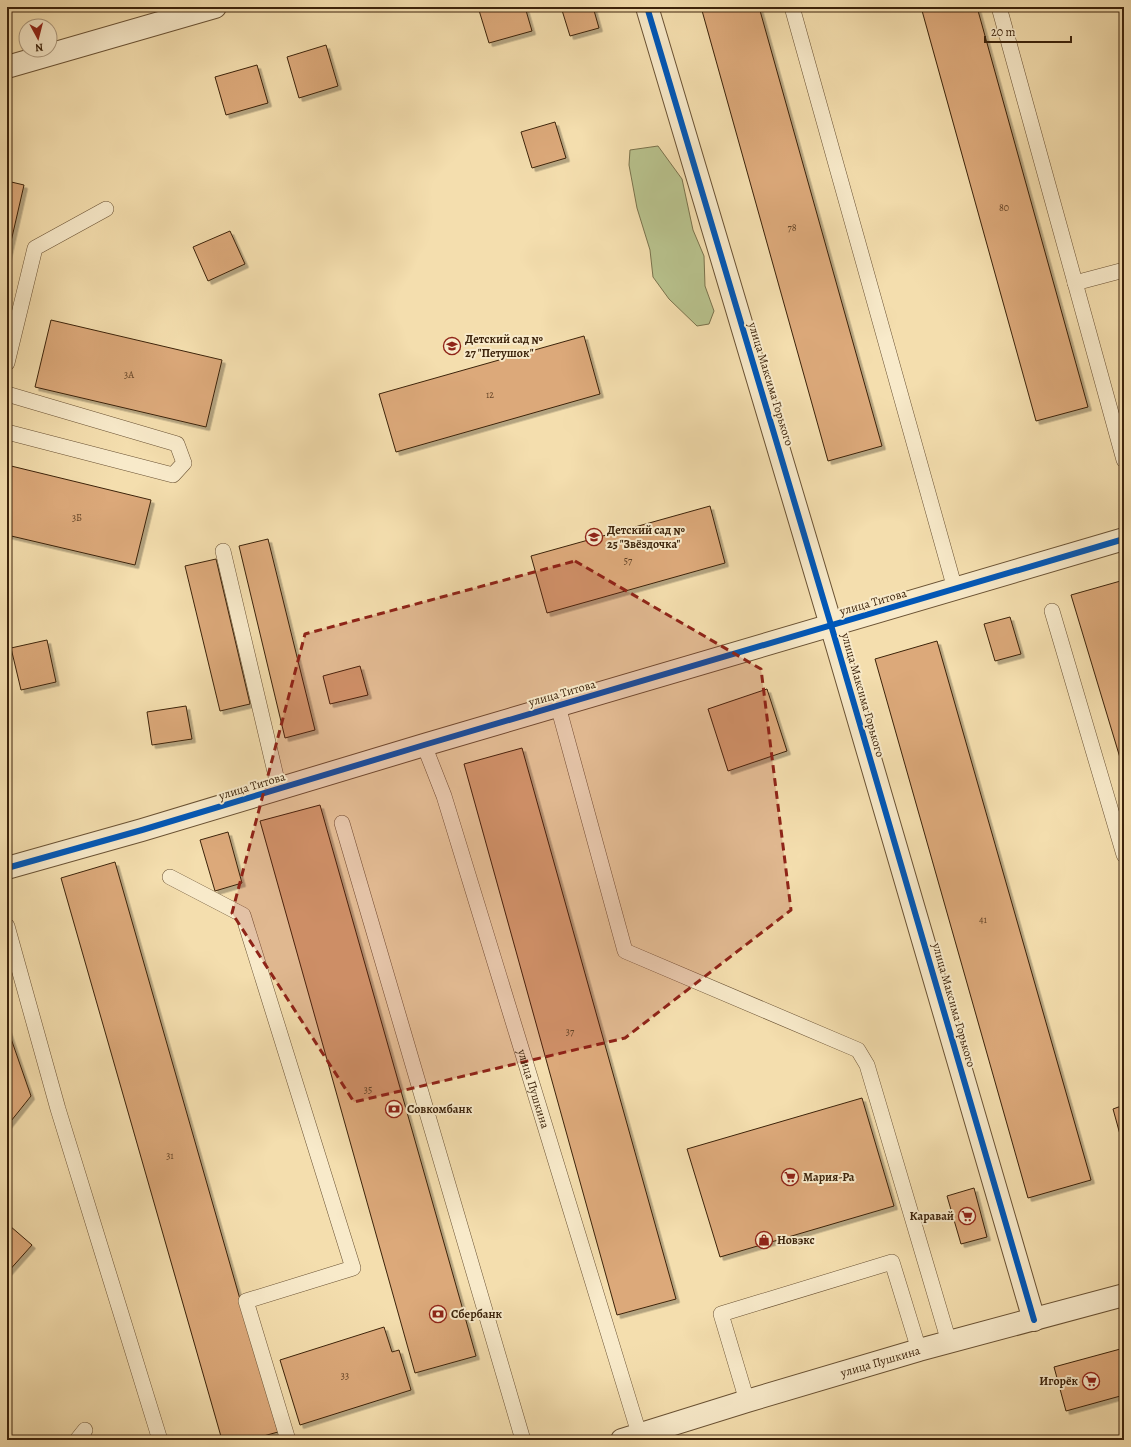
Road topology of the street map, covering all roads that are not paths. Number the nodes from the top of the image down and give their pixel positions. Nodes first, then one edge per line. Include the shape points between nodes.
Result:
1 (215, 7) edge
2 (647, 7) edge
3 (792, 7) edge
4 (999, 7) edge
5 (7, 67) edge
6 (106, 209) dead end
7 (1124, 270) edge
8 (1075, 284) junction
9 (7, 363) edge
10 (7, 394) edge
11 (7, 432) edge
12 (1124, 460) edge
13 (1124, 539) edge
14 (223, 551) dead end
15 (955, 589) junction
16 (1052, 611) dead end
17 (831, 626) junction
18 (558, 706) junction
19 (424, 745) junction
20 (279, 789) junction
21 (342, 823) dead end
22 (1124, 855) edge
23 (7, 868) edge
24 (170, 877) dead end
25 (7, 926) edge
26 (1124, 1295) edge
27 (1034, 1320) junction
28 (949, 1342) junction
29 (919, 1350) junction
30 (747, 1401) junction
31 (634, 1438) edge
32 (160, 1440) edge
33 (288, 1440) edge
34 (522, 1440) edge

1 - 5 street
2 - 17 street, улица Максима Горького
3 - 15 lane
4 - 8 lane
6 - 9 lane via 35,248
7 - 8 lane
8 - 12 lane
10 - 11 lane via 177,444 184,463 173,474
13 - 15 street, улица Титова
14 - 20 lane
15 - 17 street, улица Титова
16 - 22 lane
17 - 18 street, улица Титова
17 - 27 street, улица Максима Горького
18 - 19 street, улица Титова
18 - 28 lane via 625,951 858,1050 867,1065
19 - 20 street, улица Титова
19 - 31 lane, улица Пушкина via 444,796
20 - 23 street, улица Титова
21 - 34 lane
24 - 33 lane via 243,915 353,1268 246,1300
25 - 32 lane via 58,1109
26 - 27 street, улица Пушкина
27 - 28 street, улица Пушкина
28 - 29 street, улица Пушкина
29 - 30 street, улица Пушкина
29 - 30 lane via 892,1262 721,1314
30 - 31 street, улица Пушкина

